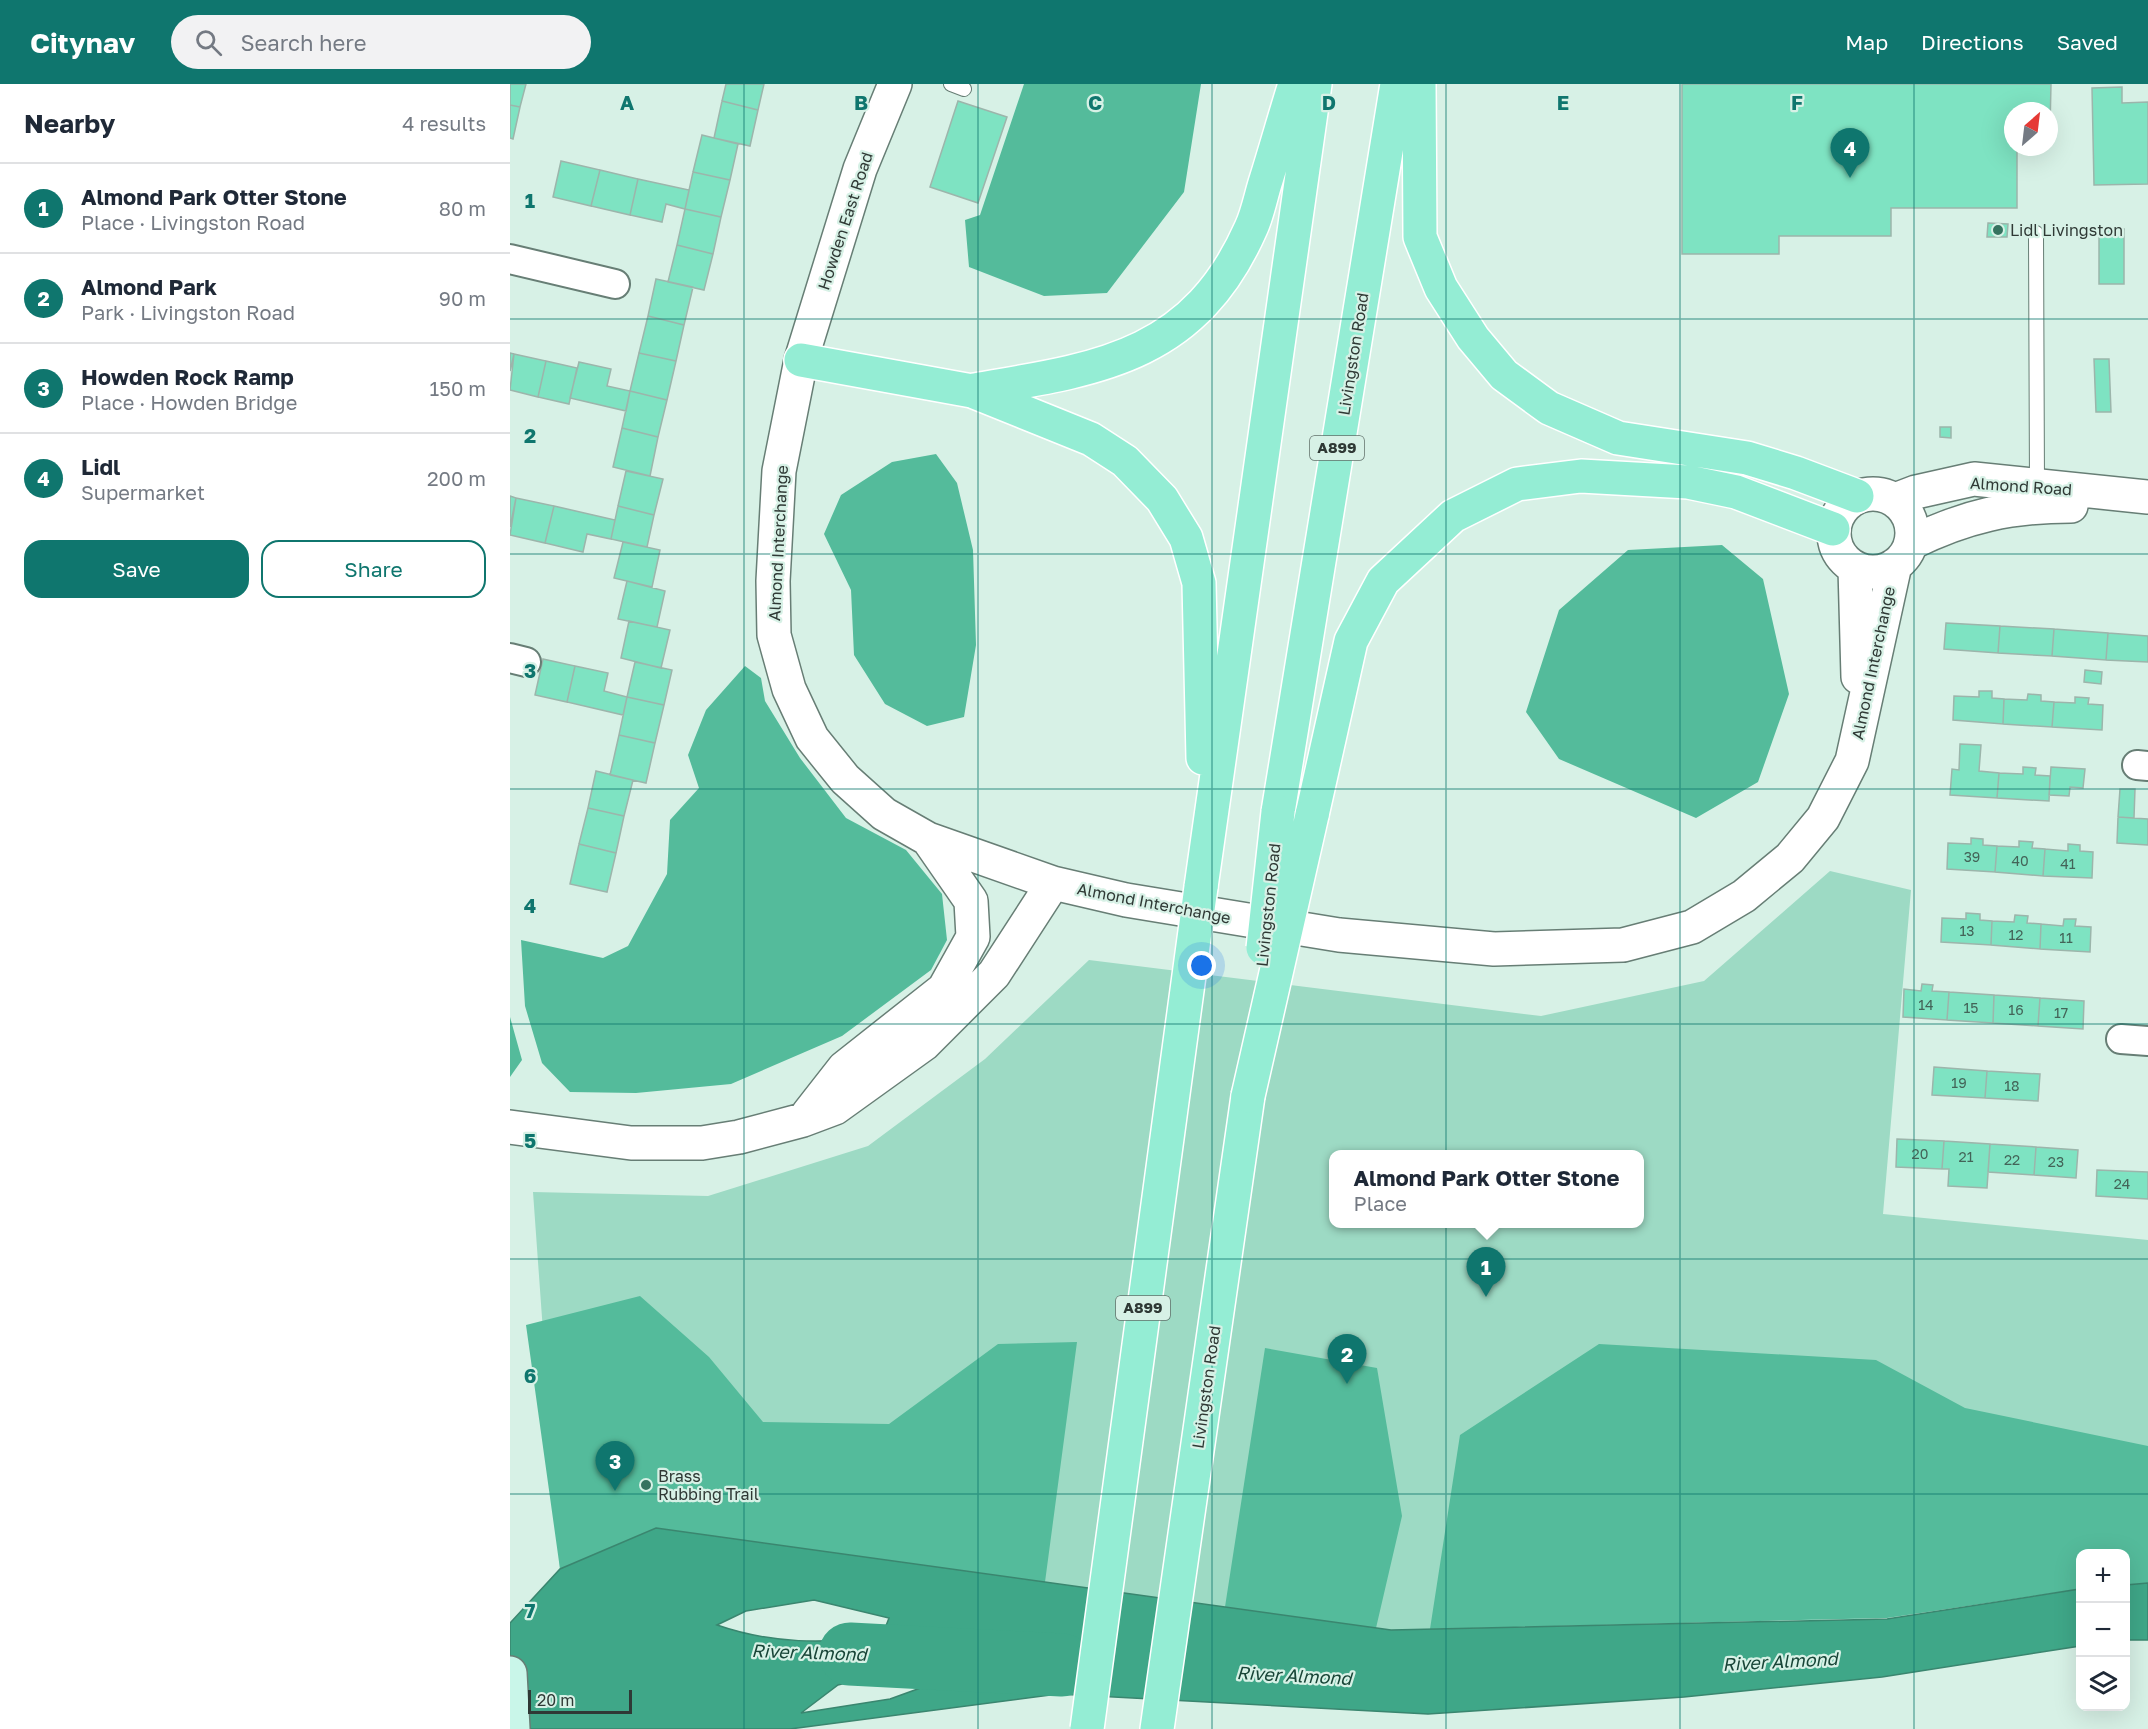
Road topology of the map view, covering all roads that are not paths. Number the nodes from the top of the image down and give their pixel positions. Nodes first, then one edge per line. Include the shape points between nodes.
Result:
1 (895, 84) edge
2 (1295, 84) edge
3 (1315, 84) edge
4 (1397, 84) edge
5 (1419, 84) edge
6 (2036, 233) dead end
7 (510, 259) edge
8 (615, 284) dead end
9 (801, 360) junction
10 (972, 391) junction
11 (2036, 495) junction
12 (1857, 496) junction
13 (2148, 497) edge
14 (1895, 500) junction
15 (2148, 506) edge
16 (1833, 529) junction
17 (1903, 554) junction
18 (1855, 568) junction
19 (1852, 761) junction
20 (1209, 799) junction
21 (928, 839) junction
22 (1053, 883) junction
23 (1248, 1096) junction
24 (804, 1120) junction
25 (510, 1127) edge
26 (510, 1673) edge
27 (513, 1729) edge
28 (1087, 1729) edge
29 (1157, 1729) edge

1 - 9 street, Howden East Road via 860,169
2 - 10 main road via 1252,225 1234,263 1208,300 1171,333 1117,359 1058,376
3 - 20 main road, A899
4 - 23 main road, Livingston Road / A899, bridge via 1278,812
5 - 12 main road via 1420,237 1441,288 1473,338 1504,375 1549,408 1618,438 1747,459 1796,472
6 - 11 lane
7 - 8 street
9 - 10 main road
9 - 21 street, Almond Interchange via 779,471 774,635 789,689 812,738 845,779 884,814
10 - 20 main road via 1091,439 1125,461 1162,499 1186,538 1200,583
11 - 13 street, Almond Road
11 - 14 street, Almond Road via 1974,479
11 - 15 street, Almond Road
11 - 17 street, Almond Road via 1977,516
12 - 14 street via 1877,493
12 - 16 street via 1837,515
14 - 17 street via 1906,512 1912,528
16 - 18 street via 1842,558
16 - 23 main road, bridge via 1736,492 1688,482 1581,476 1517,484 1453,516 1383,581 1351,641
17 - 18 street via 1875,572
17 - 19 street, Almond Interchange
18 - 19 street, Almond Interchange via 1858,680
19 - 22 street, Almond Interchange via 1823,818 1790,858 1744,896 1692,927 1623,945 1494,949 1339,935 1126,900
20 - 28 main road, A899, bridge via 1201,886
21 - 22 street, Almond Interchange
21 - 24 street via 971,901 973,937 944,988 844,1068
22 - 24 street via 994,974 924,1044 835,1108
23 - 29 main road, Livingston Road / A899
24 - 25 street via 702,1143 631,1143
26 - 27 main road

